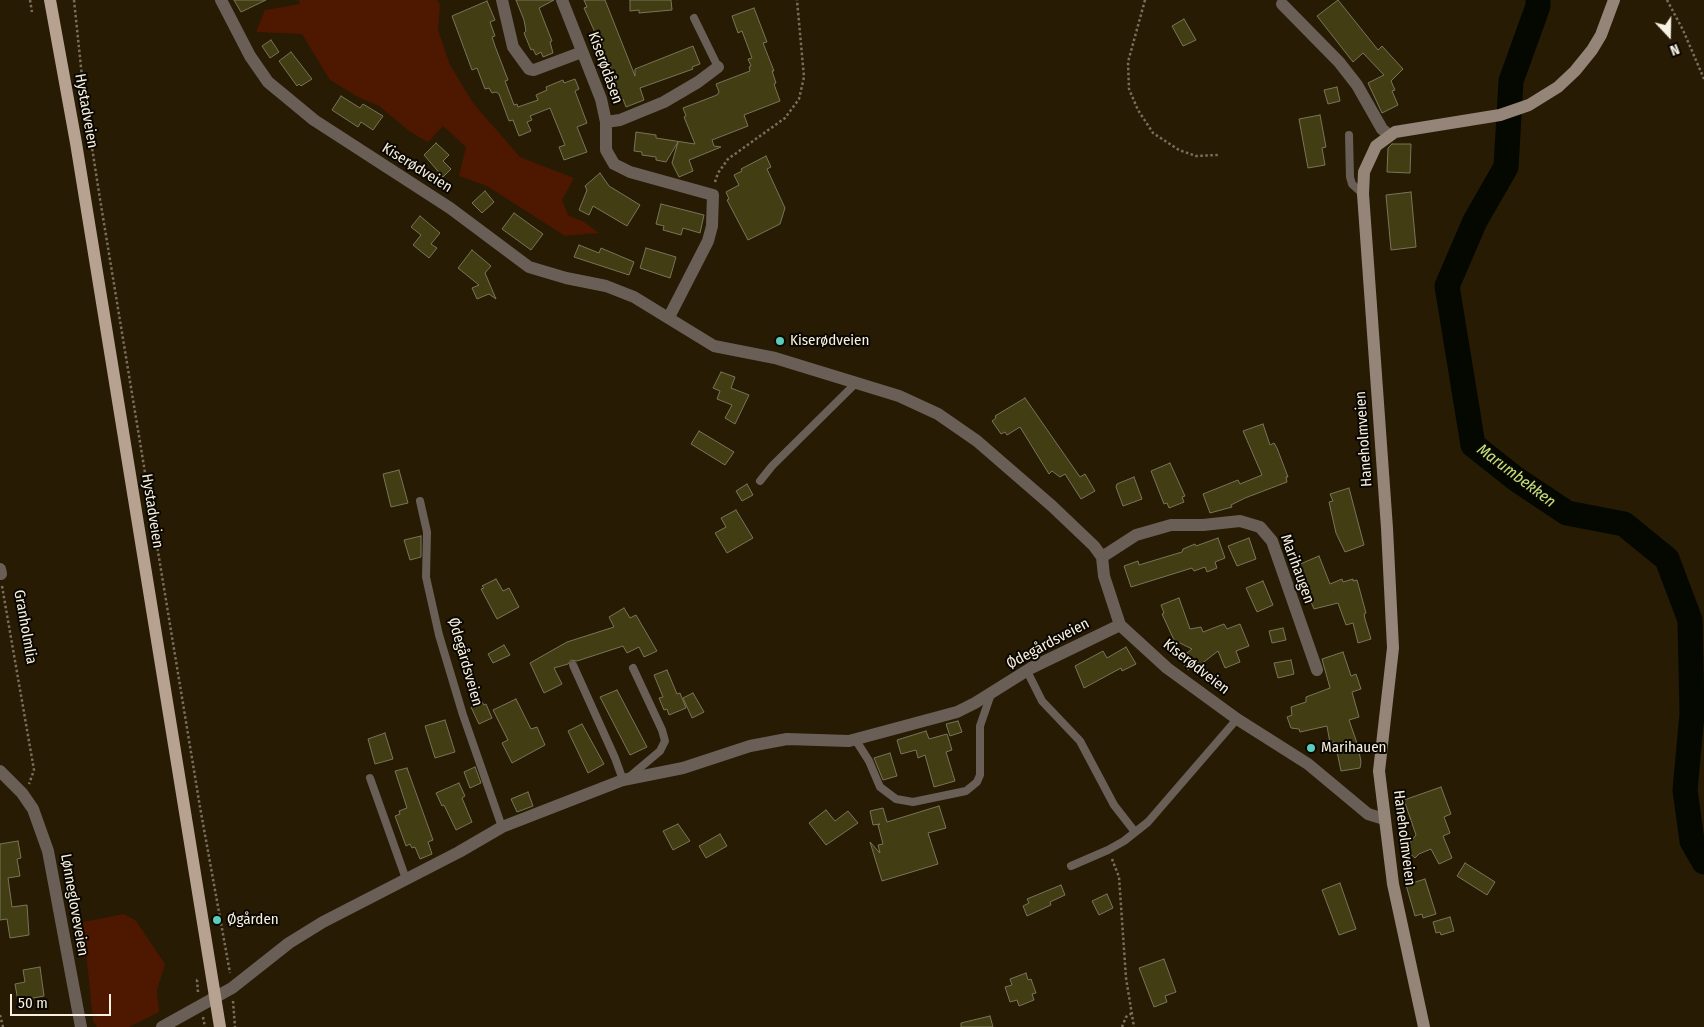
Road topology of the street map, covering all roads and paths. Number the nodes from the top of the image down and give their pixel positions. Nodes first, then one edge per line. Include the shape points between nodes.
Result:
1 (30, 0) edge
2 (50, 0) edge
3 (74, 0) edge
4 (221, 0) edge
5 (502, 0) edge
6 (562, 0) edge
7 (797, 0) edge
8 (1146, 0) edge
9 (1614, 0) edge
10 (1667, 0) edge
11 (1280, 1) edge
12 (32, 12) dead end
13 (694, 18) dead end
14 (582, 52) junction
15 (718, 67) joint
16 (1704, 79) edge
17 (606, 122) junction
18 (1349, 135) dead end
19 (1389, 135) junction
20 (1218, 155) dead end
21 (1363, 194) junction
22 (713, 195) junction
23 (669, 317) junction
24 (857, 382) junction
25 (760, 481) dead end
26 (420, 502) dead end
27 (1102, 557) junction
28 (0, 570) edge
29 (1, 574) edge
30 (1120, 625) junction
31 (573, 665) dead end
32 (633, 668) dead end
33 (1317, 670) dead end
34 (1027, 671) junction
35 (991, 694) junction
36 (1237, 719) junction
37 (855, 739) junction
38 (0, 771) edge
39 (370, 778) dead end
40 (625, 780) junction
41 (22, 793) junction
42 (1384, 819) junction
43 (502, 827) junction
44 (1135, 832) junction
45 (1108, 850) junction
46 (1071, 866) dead end
47 (406, 879) junction
48 (232, 988) junction
49 (215, 997) junction
50 (1132, 1013) junction
51 (0, 1015) edge
52 (3, 1027) edge
53 (81, 1027) edge
54 (162, 1027) edge
55 (220, 1027) edge
56 (235, 1027) edge
57 (1122, 1027) edge
58 (1134, 1027) edge
59 (1424, 1027) edge

1 - 12 path
2 - 49 main road, Hystadveien
3 - 48 path via 84,96 100,199
4 - 23 street, Kiserødveien via 250,56 268,82 314,120 450,208 530,267 606,286
5 - 14 street via 513,47 529,69
6 - 14 street, Kiserødåsen
7 - 22 path via 804,77 799,99 784,118 728,159 718,173
8 - 20 path via 1128,62 1129,89 1138,110 1153,133 1179,150 1196,156
9 - 19 main road, Haneholmveien via 1601,35 1580,65 1558,87 1529,105 1500,115 1405,129
10 - 16 path
11 - 19 street via 1340,62
13 - 15 lane
14 - 17 street, Kiserødåsen via 601,99
15 - 17 street via 664,102 620,120
17 - 22 street, Kiserødåsen via 606,150 616,166
18 - 21 lane via 1352,184
19 - 21 main road, Haneholmveien via 1370,156 1364,172
21 - 42 main road, Haneholmveien via 1392,606 1392,672 1380,752
22 - 23 street via 708,241
23 - 24 street, Kiserødveien via 714,346 775,358
24 - 25 lane
24 - 27 street, Kiserødveien via 938,414 977,441 1058,512
26 - 43 lane, Ødegårdsveien via 427,532 426,577 439,635
27 - 30 street, Kiserødveien via 1104,576
27 - 33 street, Marihaugen via 1136,535 1171,525 1240,521 1260,527 1272,541
28 - 29 street, Granholmlia
29 - 41 path, Granholmlia via 34,770 31,782
30 - 34 street, Ødegårdsveien
30 - 36 street, Kiserødveien via 1167,668
31 - 40 lane
32 - 40 lane, Ødegårdsveien via 665,742 660,751
34 - 35 street, Ødegårdsveien
34 - 44 lane via 1042,701 1080,741 1114,805
35 - 37 street, Ødegårdsveien via 927,722
35 - 37 lane via 980,726 980,774 977,782 966,791 913,802 891,797 880,787
36 - 42 street, Kiserødveien via 1308,764 1368,814
36 - 44 lane via 1148,822
37 - 40 street, Ødegårdsveien via 769,742 683,768
38 - 41 street, Lønnegloveveien
39 - 47 lane
40 - 43 street, Ødegårdsveien
41 - 53 street, Lønnegloveveien via 38,818 48,851
42 - 59 main road, Haneholmveien via 1393,884
43 - 47 street, Ødegårdsveien
44 - 45 lane
45 - 46 lane
45 - 50 path via 1119,877 1126,978
47 - 48 street, Ødegårdsveien via 306,932
48 - 49 street, Ødegårdsveien
48 - 56 path
49 - 54 street, Ødegårdsveien
49 - 55 main road, Hystadveien
50 - 57 path via 1126,1017
50 - 58 path
51 - 52 path

